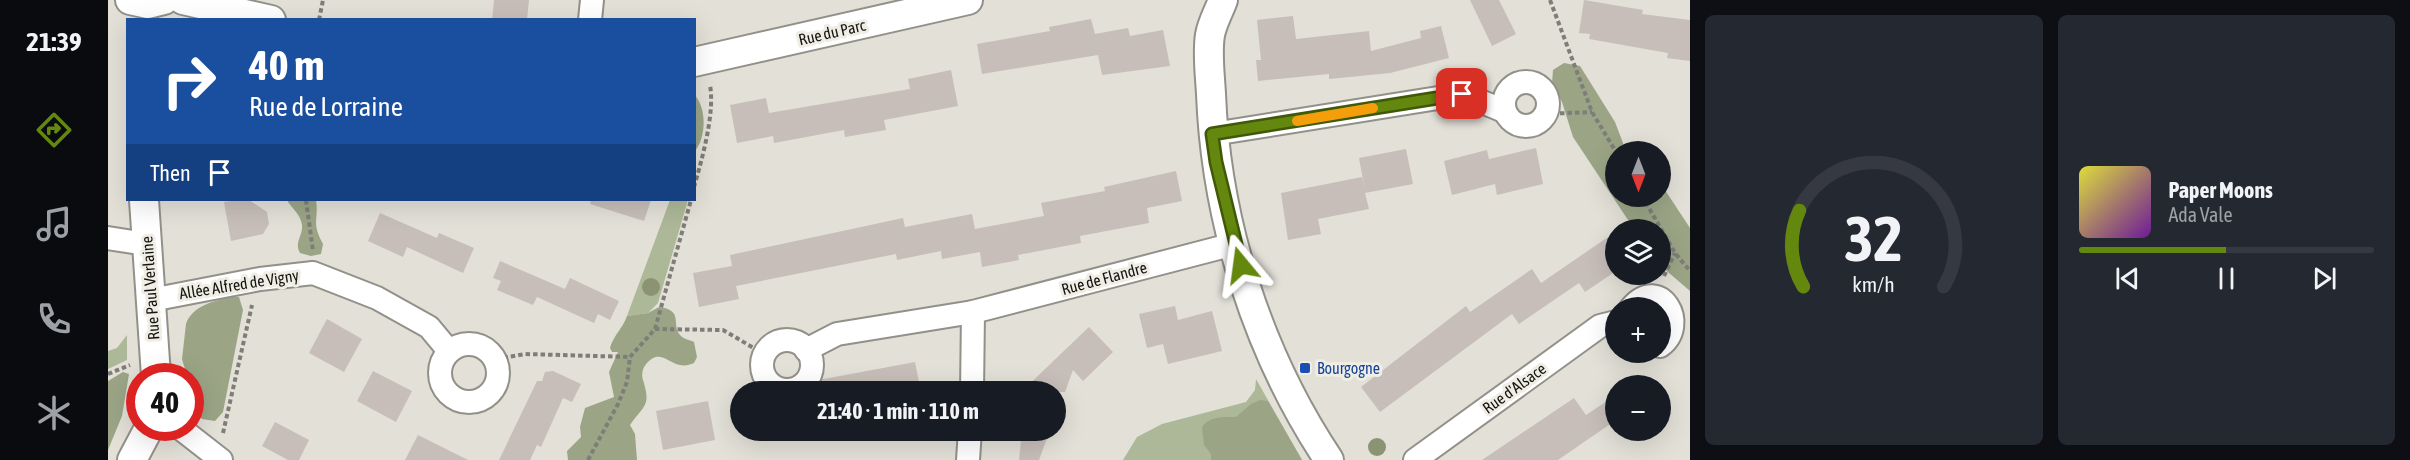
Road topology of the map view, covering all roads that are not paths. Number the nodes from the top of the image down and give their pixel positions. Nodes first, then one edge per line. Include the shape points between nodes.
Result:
1 (183, 0) edge
2 (592, 0) edge
3 (968, 0) edge
4 (1222, 0) edge
5 (249, 11) edge
6 (590, 18) edge
7 (700, 61) edge
8 (1504, 111) junction
9 (1212, 134) junction
10 (144, 201) edge
11 (108, 238) edge
12 (146, 244) junction
13 (1234, 244) junction
14 (151, 300) junction
15 (1671, 303) edge
16 (973, 312) junction
17 (1605, 325) edge
18 (1671, 338) edge
19 (807, 350) junction
20 (449, 351) junction
21 (155, 363) edge
22 (972, 381) edge
23 (142, 441) edge
24 (197, 441) edge
25 (969, 441) edge
26 (214, 454) edge
27 (132, 460) edge
28 (968, 460) edge
29 (1329, 460) edge
30 (1415, 460) edge

1 - 5 street
2 - 6 street
3 - 7 street, Rue du Parc
4 - 9 street via 1210,34
8 - 8 street via 1512,122 1523,126 1536,124 1545,114 1548,100 1541,87 1529,81 1515,84 1505,94
8 - 9 street via 1462,94
9 - 13 street
10 - 12 street, Rue Paul Verlaine
11 - 12 street
12 - 14 street, Rue Paul Verlaine
13 - 16 street, Rue de Flandre
13 - 29 street via 1281,375
14 - 20 street, Allée Alfred de Vigny via 313,273 377,298 429,327
14 - 21 street, Rue Paul Verlaine
15 - 18 street via 1678,327
16 - 19 street, Rue de Flandre via 837,334
16 - 22 street
17 - 30 street, Rue d'Alsace
19 - 19 street via 812,365 800,386 777,388 765,377 764,354 769,347 784,340 801,344
20 - 20 street via 439,374 444,390 455,400 482,400 494,390 499,375 496,359 490,352 476,344 456,346
23 - 27 street
24 - 26 street
25 - 28 street

